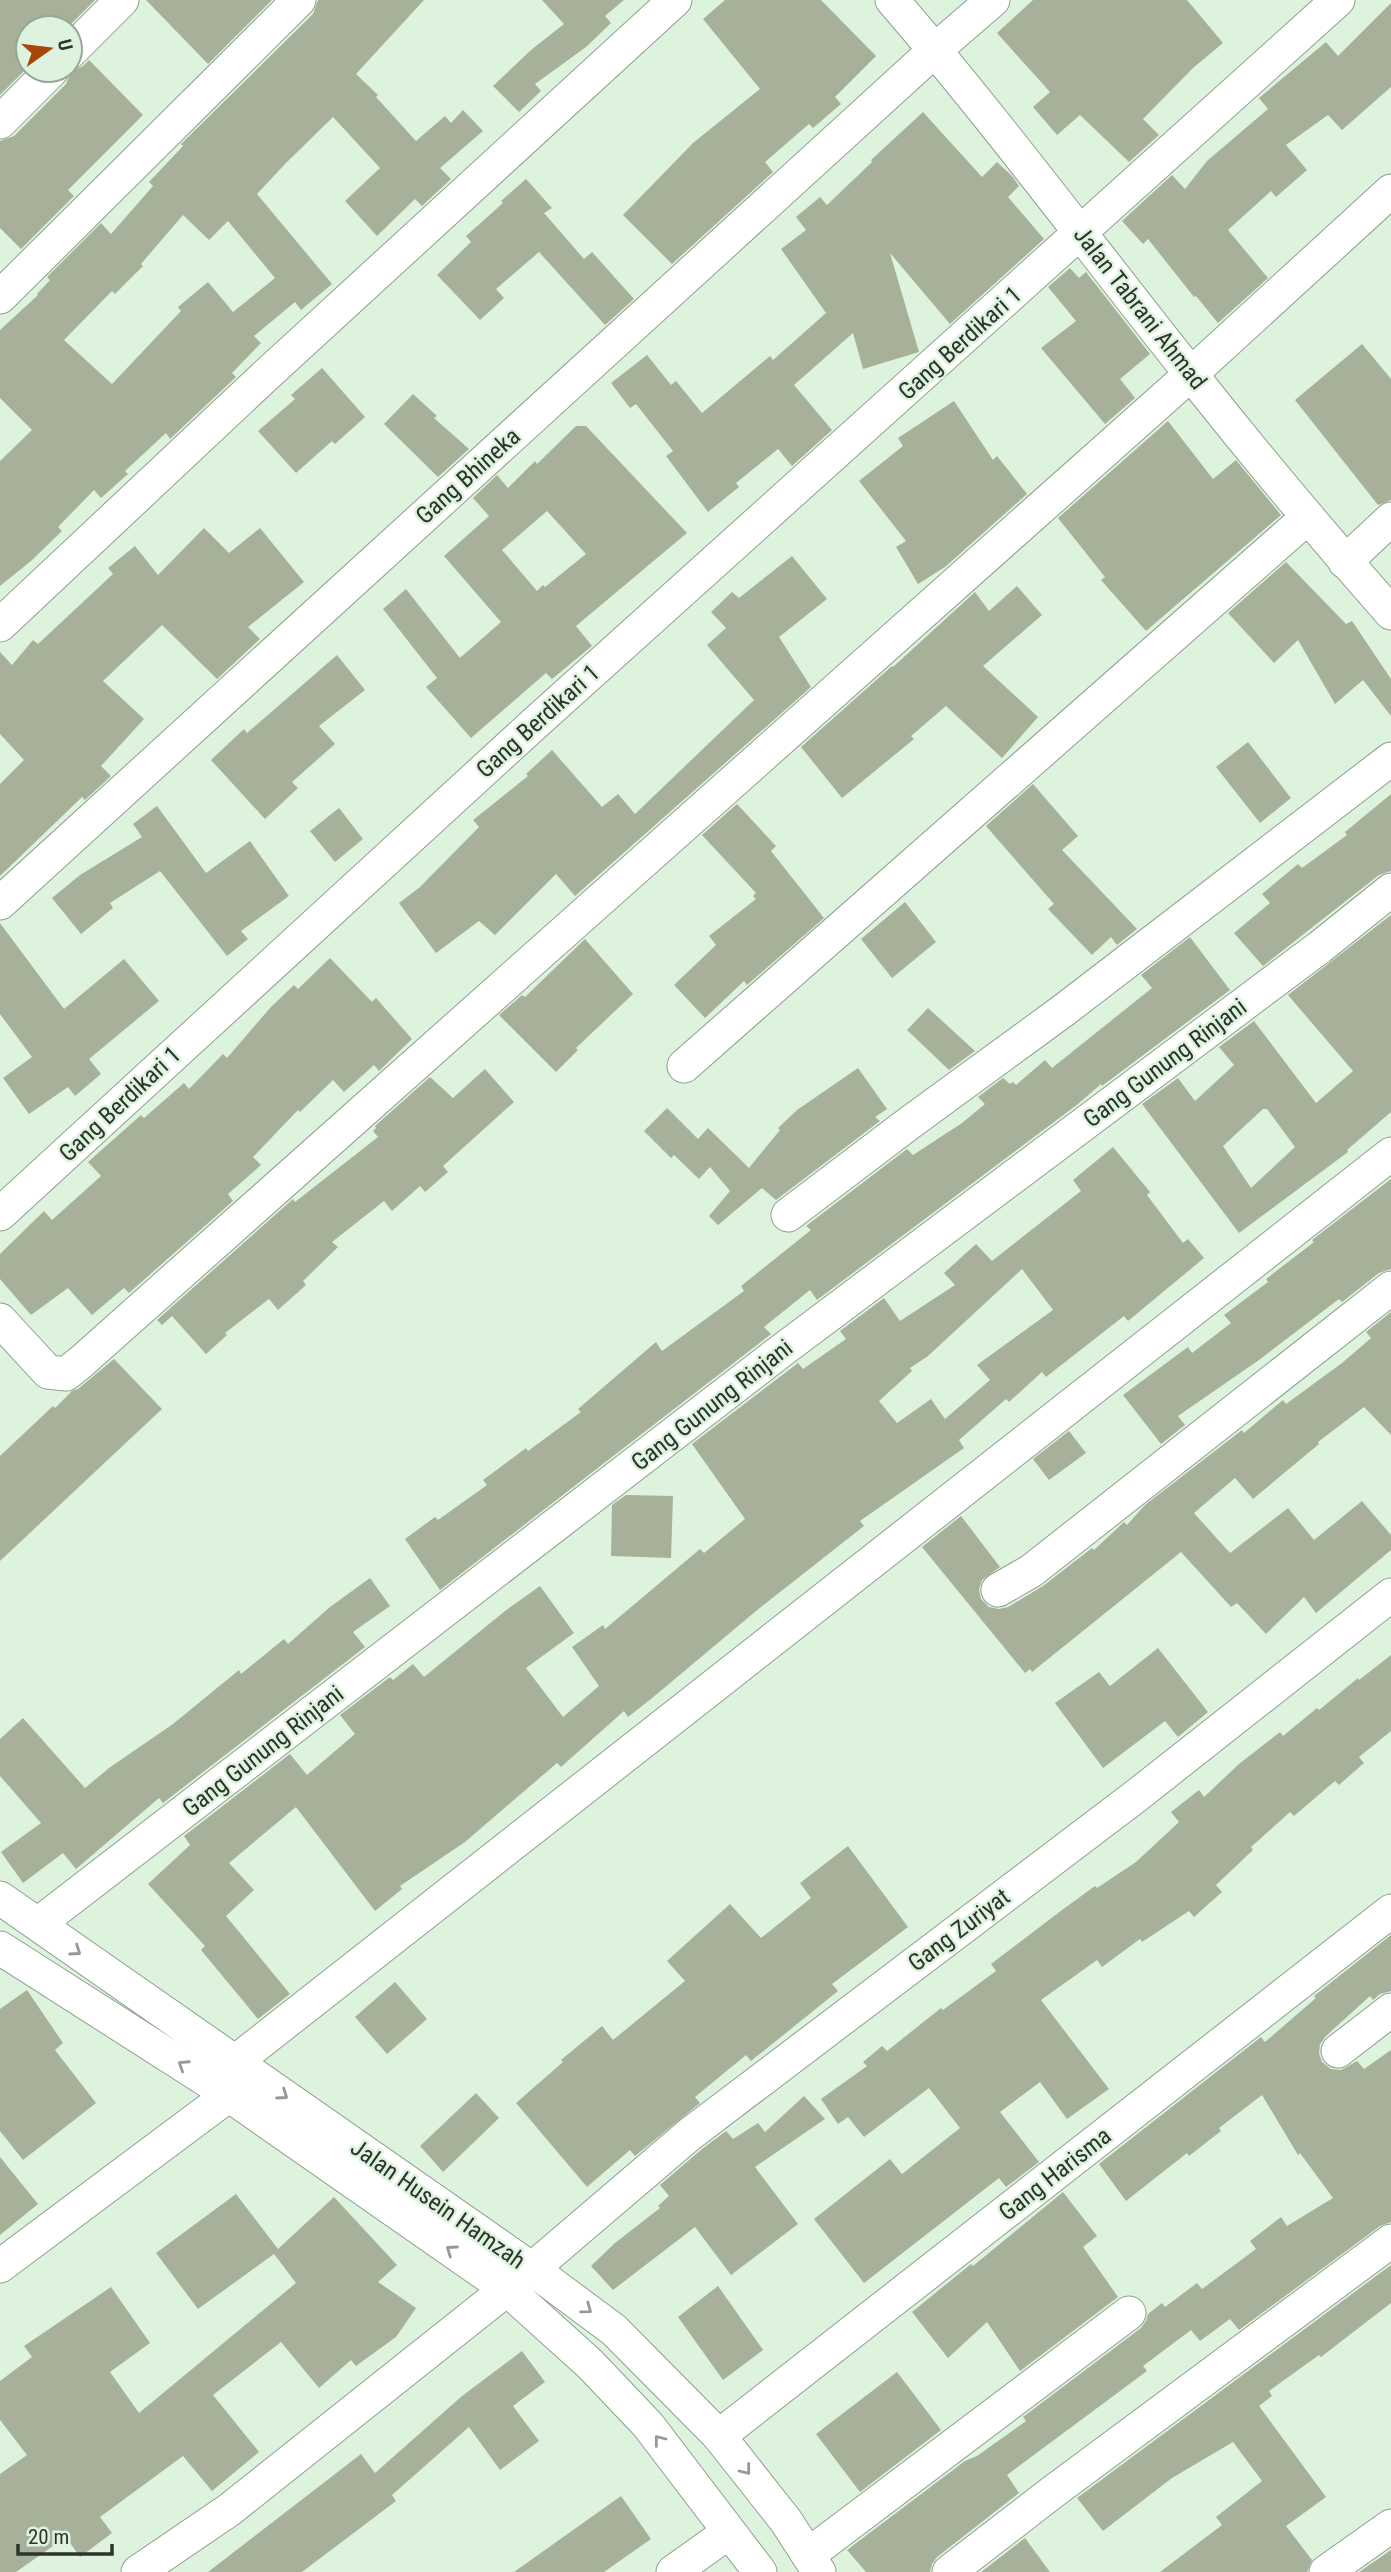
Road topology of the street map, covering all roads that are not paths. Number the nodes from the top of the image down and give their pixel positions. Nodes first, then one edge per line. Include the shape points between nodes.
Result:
1 (122, 0) edge
2 (299, 0) edge
3 (675, 0) edge
4 (892, 0) edge
5 (993, 0) edge
6 (1338, 0) edge
7 (84, 38) edge
8 (935, 50) junction
9 (38, 84) edge
10 (0, 122) edge
11 (1391, 191) edge
12 (1081, 234) junction
13 (0, 298) edge
14 (1191, 374) junction
15 (1308, 517) junction
16 (1391, 519) edge
17 (1345, 562) junction
18 (1391, 614) edge
19 (0, 625) edge
20 (1391, 759) edge
21 (1391, 890) edge
22 (0, 903) edge
23 (684, 1066) dead end
24 (1391, 1154) edge
25 (0, 1214) edge
26 (788, 1215) dead end
27 (1391, 1288) edge
28 (0, 1320) edge
29 (998, 1590) dead end
30 (1391, 1595) edge
31 (0, 1898) edge
32 (1391, 1911) edge
33 (38, 1924) junction
34 (0, 1948) edge
35 (1391, 2010) edge
36 (1338, 2051) dead end
37 (234, 2062) junction
38 (229, 2095) junction
39 (1391, 2241) edge
40 (0, 2266) edge
41 (519, 2279) junction
42 (1129, 2313) dead end
43 (719, 2436) junction
44 (1391, 2526) edge
45 (729, 2532) junction
46 (813, 2563) edge
47 (138, 2572) edge
48 (673, 2572) edge
49 (760, 2572) edge
50 (949, 2572) edge
51 (1326, 2572) edge

1 - 7 street
2 - 13 street
3 - 19 street
4 - 8 street, Jalan Tabrani Ahmad
5 - 8 street, Gang Bhineka
6 - 12 street, Gang Berdikari 1
8 - 12 street, Jalan Tabrani Ahmad
8 - 22 street, Gang Bhineka
9 - 10 street
11 - 14 street
12 - 14 street, Jalan Tabrani Ahmad
12 - 25 street, Gang Berdikari 1 via 533,725
14 - 15 street, Jalan Tabrani Ahmad
14 - 28 street via 66,1374 48,1372
15 - 17 street, Jalan Tabrani Ahmad
15 - 23 street
16 - 17 street
17 - 18 street, Jalan Tabrani Ahmad
20 - 26 street
21 - 33 street, Gang Gunung Rinjani
24 - 37 street
27 - 29 street via 1031,1571
30 - 41 street, Gang Zuriyat via 1136,1796 690,2134
31 - 33 street, Jalan Husein Hamzah
32 - 43 street, Gang Harisma
33 -> 37 street, Jalan Husein Hamzah
38 -> 34 street, Jalan Husein Hamzah
35 - 36 street
37 -> 41 street, Jalan Husein Hamzah
38 - 40 street
41 -> 38 street, Jalan Husein Hamzah
39 - 50 street
41 -> 43 street, Jalan Husein Hamzah via 614,2330
45 -> 41 street, Jalan Husein Hamzah via 648,2425
41 - 47 street, Gang Zuriyat via 229,2510
42 - 46 street
43 -> 46 street, Jalan Husein Hamzah
44 - 51 street
45 - 48 street
45 - 49 street, Jalan Husein Hamzah

